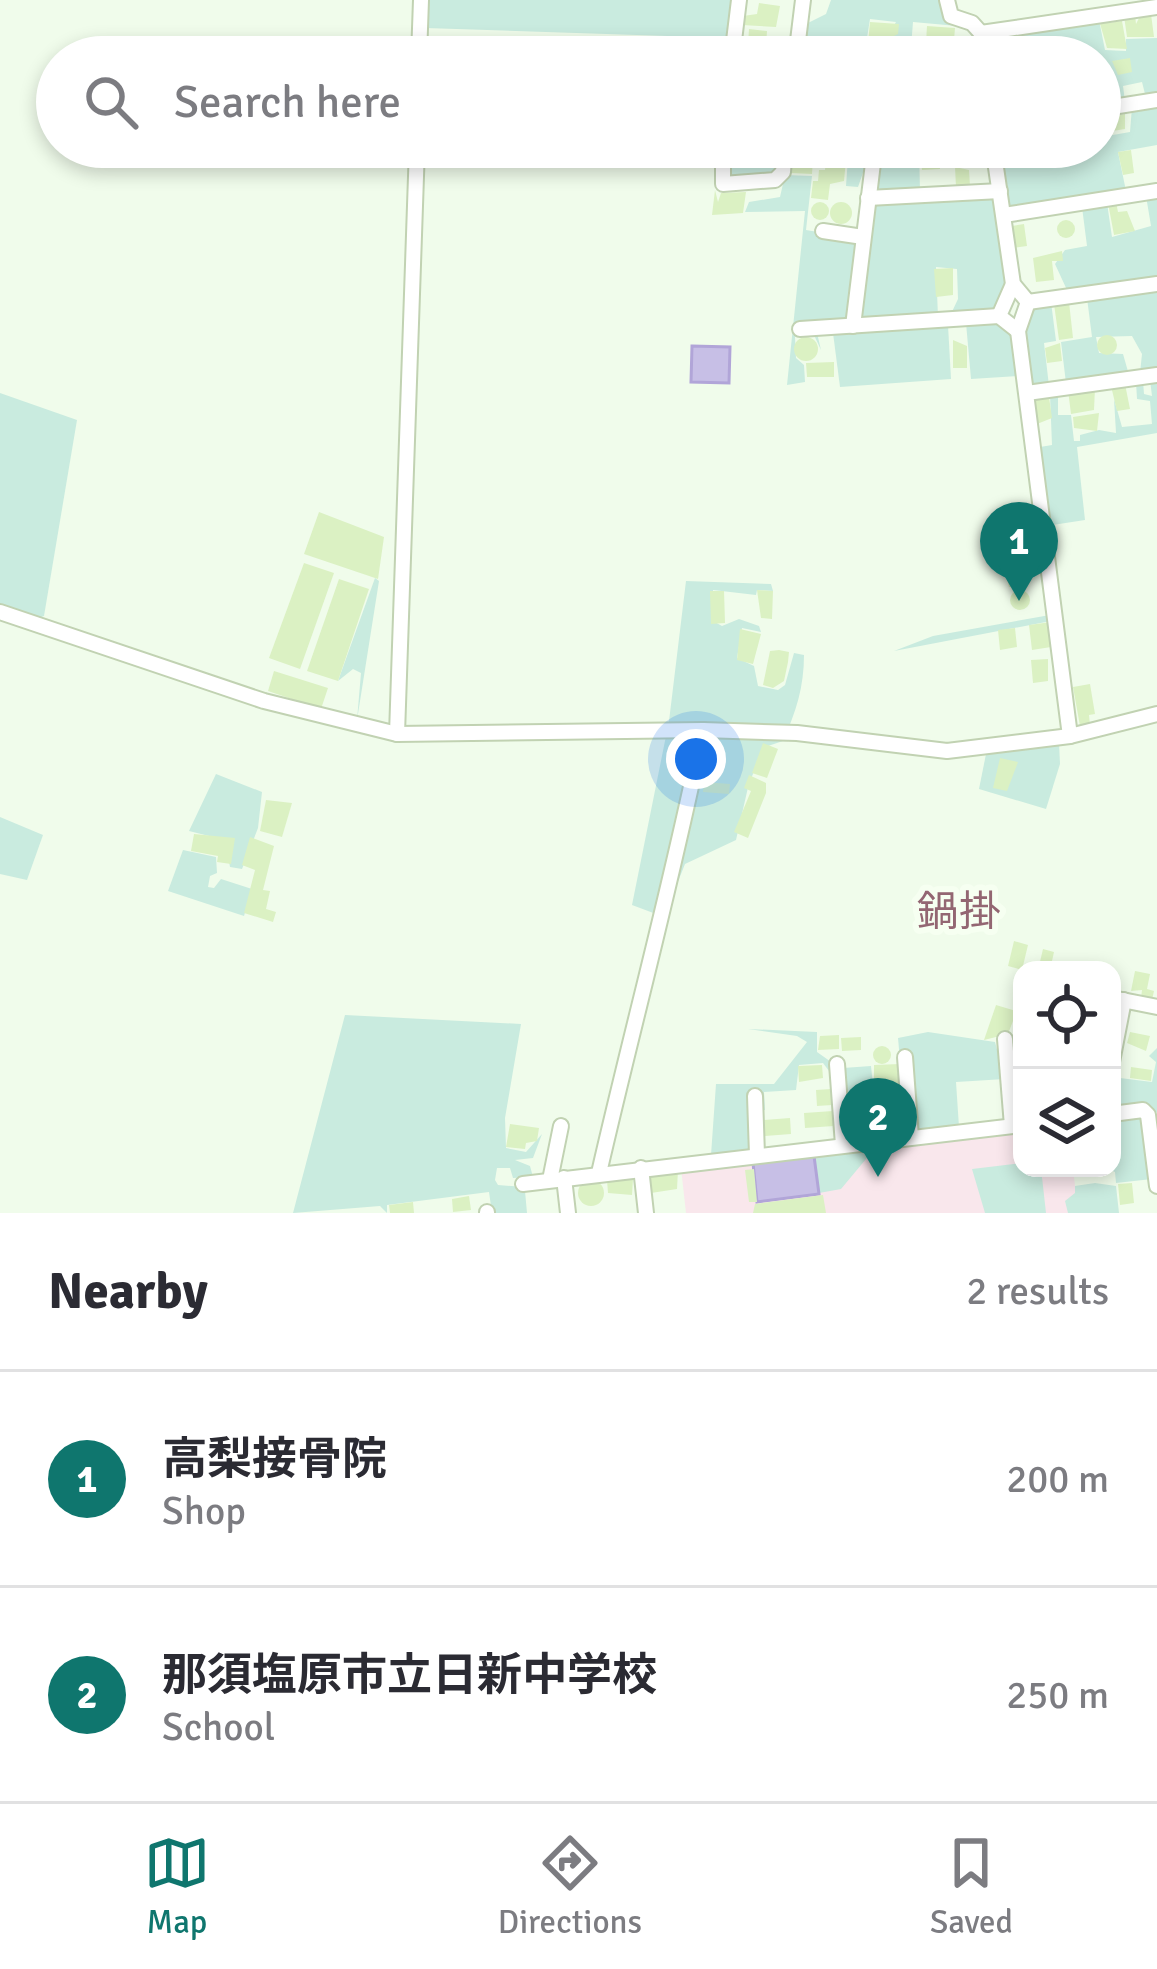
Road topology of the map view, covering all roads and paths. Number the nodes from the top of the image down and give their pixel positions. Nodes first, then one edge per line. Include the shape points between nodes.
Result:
1 (421, 0) edge
2 (739, 0) edge
3 (803, 0) edge
4 (947, 0) edge
5 (1157, 7) edge
6 (981, 33) junction
7 (420, 36) edge
8 (735, 36) edge
9 (799, 36) edge
10 (981, 36) edge
11 (1157, 100) edge
12 (1121, 106) edge
13 (416, 168) edge
14 (723, 168) edge
15 (783, 168) edge
16 (872, 168) edge
17 (996, 168) edge
18 (1000, 190) junction
19 (1157, 191) edge
20 (868, 198) junction
21 (1004, 215) junction
22 (823, 231) dead end
23 (863, 237) junction
24 (1013, 284) junction
25 (1157, 284) edge
26 (1028, 302) junction
27 (999, 316) junction
28 (853, 326) junction
29 (800, 329) dead end
30 (1018, 331) junction
31 (1157, 374) edge
32 (1027, 393) junction
33 (0, 612) edge
34 (1157, 714) edge
35 (703, 730) junction
36 (397, 734) junction
37 (1070, 736) junction
38 (1121, 1000) edge
39 (1157, 1007) edge
40 (1005, 1039) dead end
41 (905, 1057) dead end
42 (837, 1064) dead end
43 (755, 1096) dead end
44 (1013, 1096) edge
45 (1121, 1113) edge
46 (1013, 1125) edge
47 (562, 1126) dead end
48 (911, 1137) junction
49 (843, 1145) junction
50 (757, 1155) junction
51 (641, 1168) junction
52 (599, 1173) junction
53 (557, 1179) junction
54 (523, 1184) dead end
55 (1157, 1186) edge
56 (568, 1213) edge
57 (646, 1213) edge

1 - 7 street
2 - 8 street
3 - 9 street
4 - 6 street via 951,16
5 - 6 street
6 - 10 street
11 - 12 street
13 - 36 street
14 - 15 street via 723,184 776,180
16 - 20 street
17 - 18 street
18 - 20 street
18 - 21 street
19 - 21 street
20 - 23 street
21 - 24 street
22 - 23 street
23 - 28 street
24 - 26 street
24 - 27 street
25 - 26 street
26 - 30 street
27 - 28 street
27 - 30 street
28 - 29 street
30 - 32 street
31 - 32 street
32 - 37 street
33 - 36 street via 264,700
34 - 37 street
35 - 36 street
35 - 37 street via 947,751
35 - 52 street
38 - 39 street
40 - 44 street
41 - 48 street
42 - 49 street
43 - 50 street
45 - 55 street via 1148,1115
46 - 48 street
47 - 53 street
48 - 49 street
49 - 50 street
50 - 51 street
51 - 52 street
51 - 57 street
52 - 53 street
53 - 54 street
53 - 56 street

